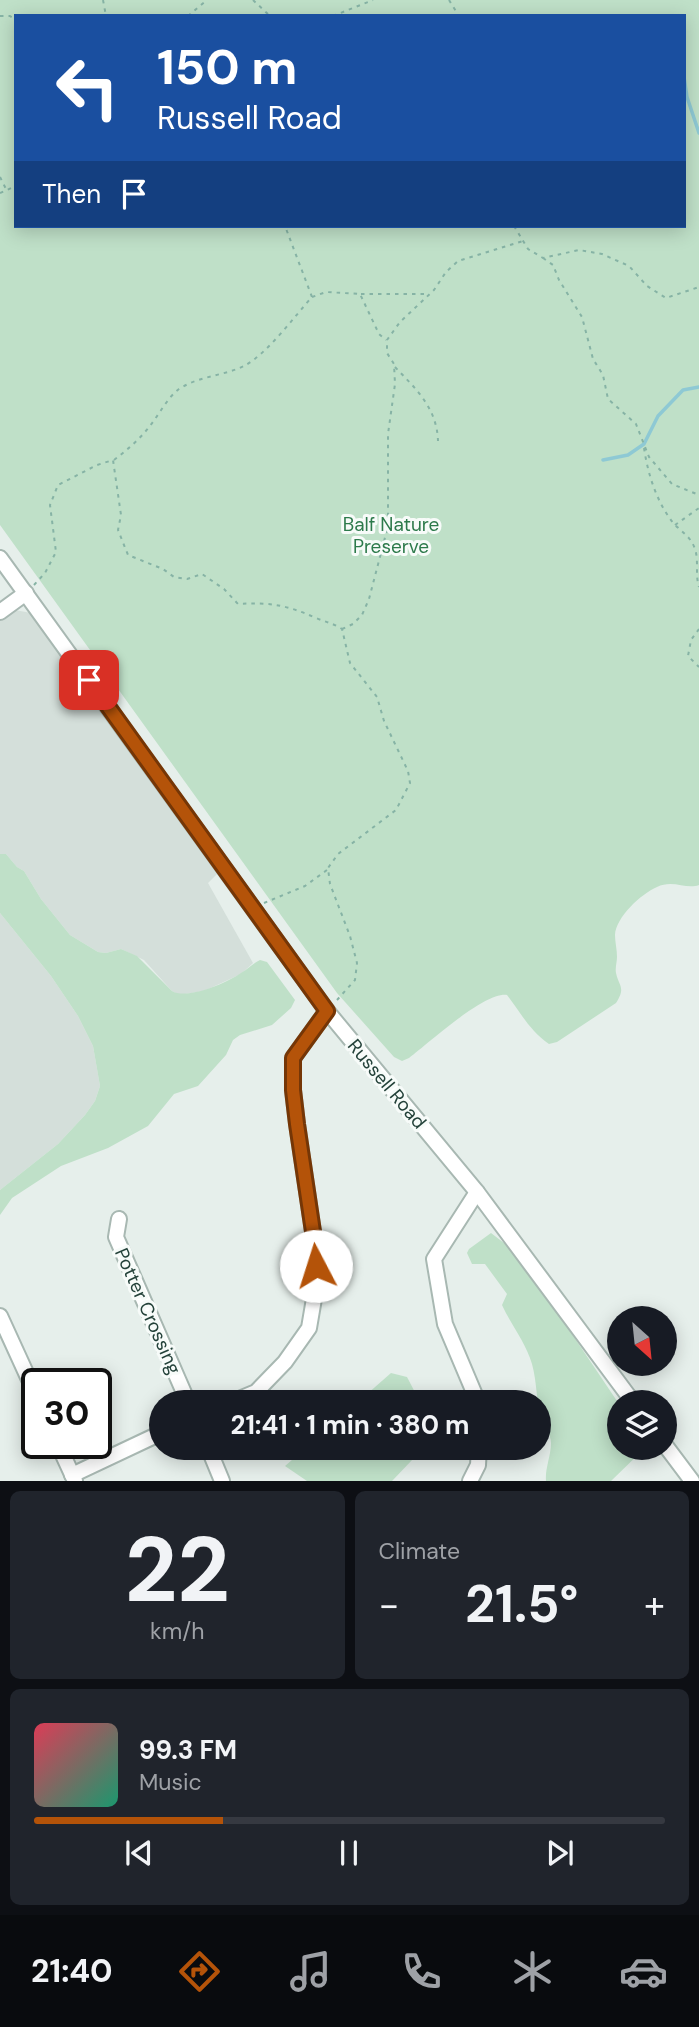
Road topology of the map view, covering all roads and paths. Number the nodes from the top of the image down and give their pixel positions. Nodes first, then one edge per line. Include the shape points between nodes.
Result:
1 (207, 0) edge
2 (253, 0) edge
3 (373, 0) edge
4 (190, 14) edge
5 (268, 14) edge
6 (338, 14) edge
7 (0, 177) edge
8 (14, 187) edge
9 (7, 190) junction
10 (0, 193) edge
11 (286, 228) edge
12 (515, 228) edge
13 (523, 241) junction
14 (543, 257) junction
15 (699, 287) edge
16 (360, 294) junction
17 (430, 294) junction
18 (312, 297) junction
19 (387, 340) junction
20 (394, 366) junction
21 (438, 441) dead end
22 (644, 444) junction
23 (113, 460) junction
24 (699, 495) edge
25 (699, 508) edge
26 (676, 525) junction
27 (0, 558) edge
28 (699, 587) edge
29 (26, 593) junction
30 (0, 612) edge
31 (342, 629) junction
32 (699, 629) edge
33 (699, 667) edge
34 (328, 870) junction
35 (252, 907) junction
36 (327, 1011) junction
37 (477, 1192) junction
38 (119, 1219) dead end
39 (0, 1316) edge
40 (24, 1368) edge
41 (183, 1390) edge
42 (258, 1390) edge
43 (473, 1390) edge
44 (624, 1390) edge
45 (149, 1439) edge
46 (65, 1459) edge
47 (213, 1460) edge
48 (478, 1460) edge
49 (676, 1460) edge
50 (73, 1478) edge
51 (222, 1481) edge
52 (470, 1481) edge
53 (692, 1481) edge

1 - 4 path
2 - 5 path
3 - 6 path
7 - 9 path
8 - 9 path
9 - 10 path
11 - 18 path
12 - 13 path
13 - 14 path
13 - 17 path via 458,261
14 - 15 path via 579,250 602,254 629,266 666,298
14 - 22 path via 553,265 582,317 608,399 636,424
16 - 17 path
16 - 18 path via 326,292
16 - 19 path via 379,334
17 - 19 path
18 - 23 path via 247,364 178,390 148,429
19 - 20 path
20 - 21 path via 431,408
20 - 31 path via 388,526 374,588 362,615
22 - 24 path via 671,484
22 - 26 path via 647,470
23 - 29 path via 58,485 50,505 56,551 46,573
23 - 31 path via 121,515 118,530 128,555 174,577 202,574 238,604 287,606
25 - 26 path
26 - 28 path via 695,549
27 - 29 street, Russell Road
29 - 30 street
29 - 35 street, Russell Road
31 - 34 path via 350,663 377,697 410,783 396,810 338,854
32 - 33 path via 688,656
34 - 35 path via 305,886
34 - 36 path via 357,963 355,980
35 - 36 street, Russell Road
36 - 37 street, Russell Road
36 - 42 street via 293,1058 293,1090 315,1245 316,1287 309,1328
37 - 43 street via 434,1259 445,1324
37 - 44 street, Russell Road
38 - 41 street, Potter Crossing via 116,1237
39 - 40 street
45 - 50 street
46 - 50 street
47 - 51 street
48 - 52 street
49 - 53 street

